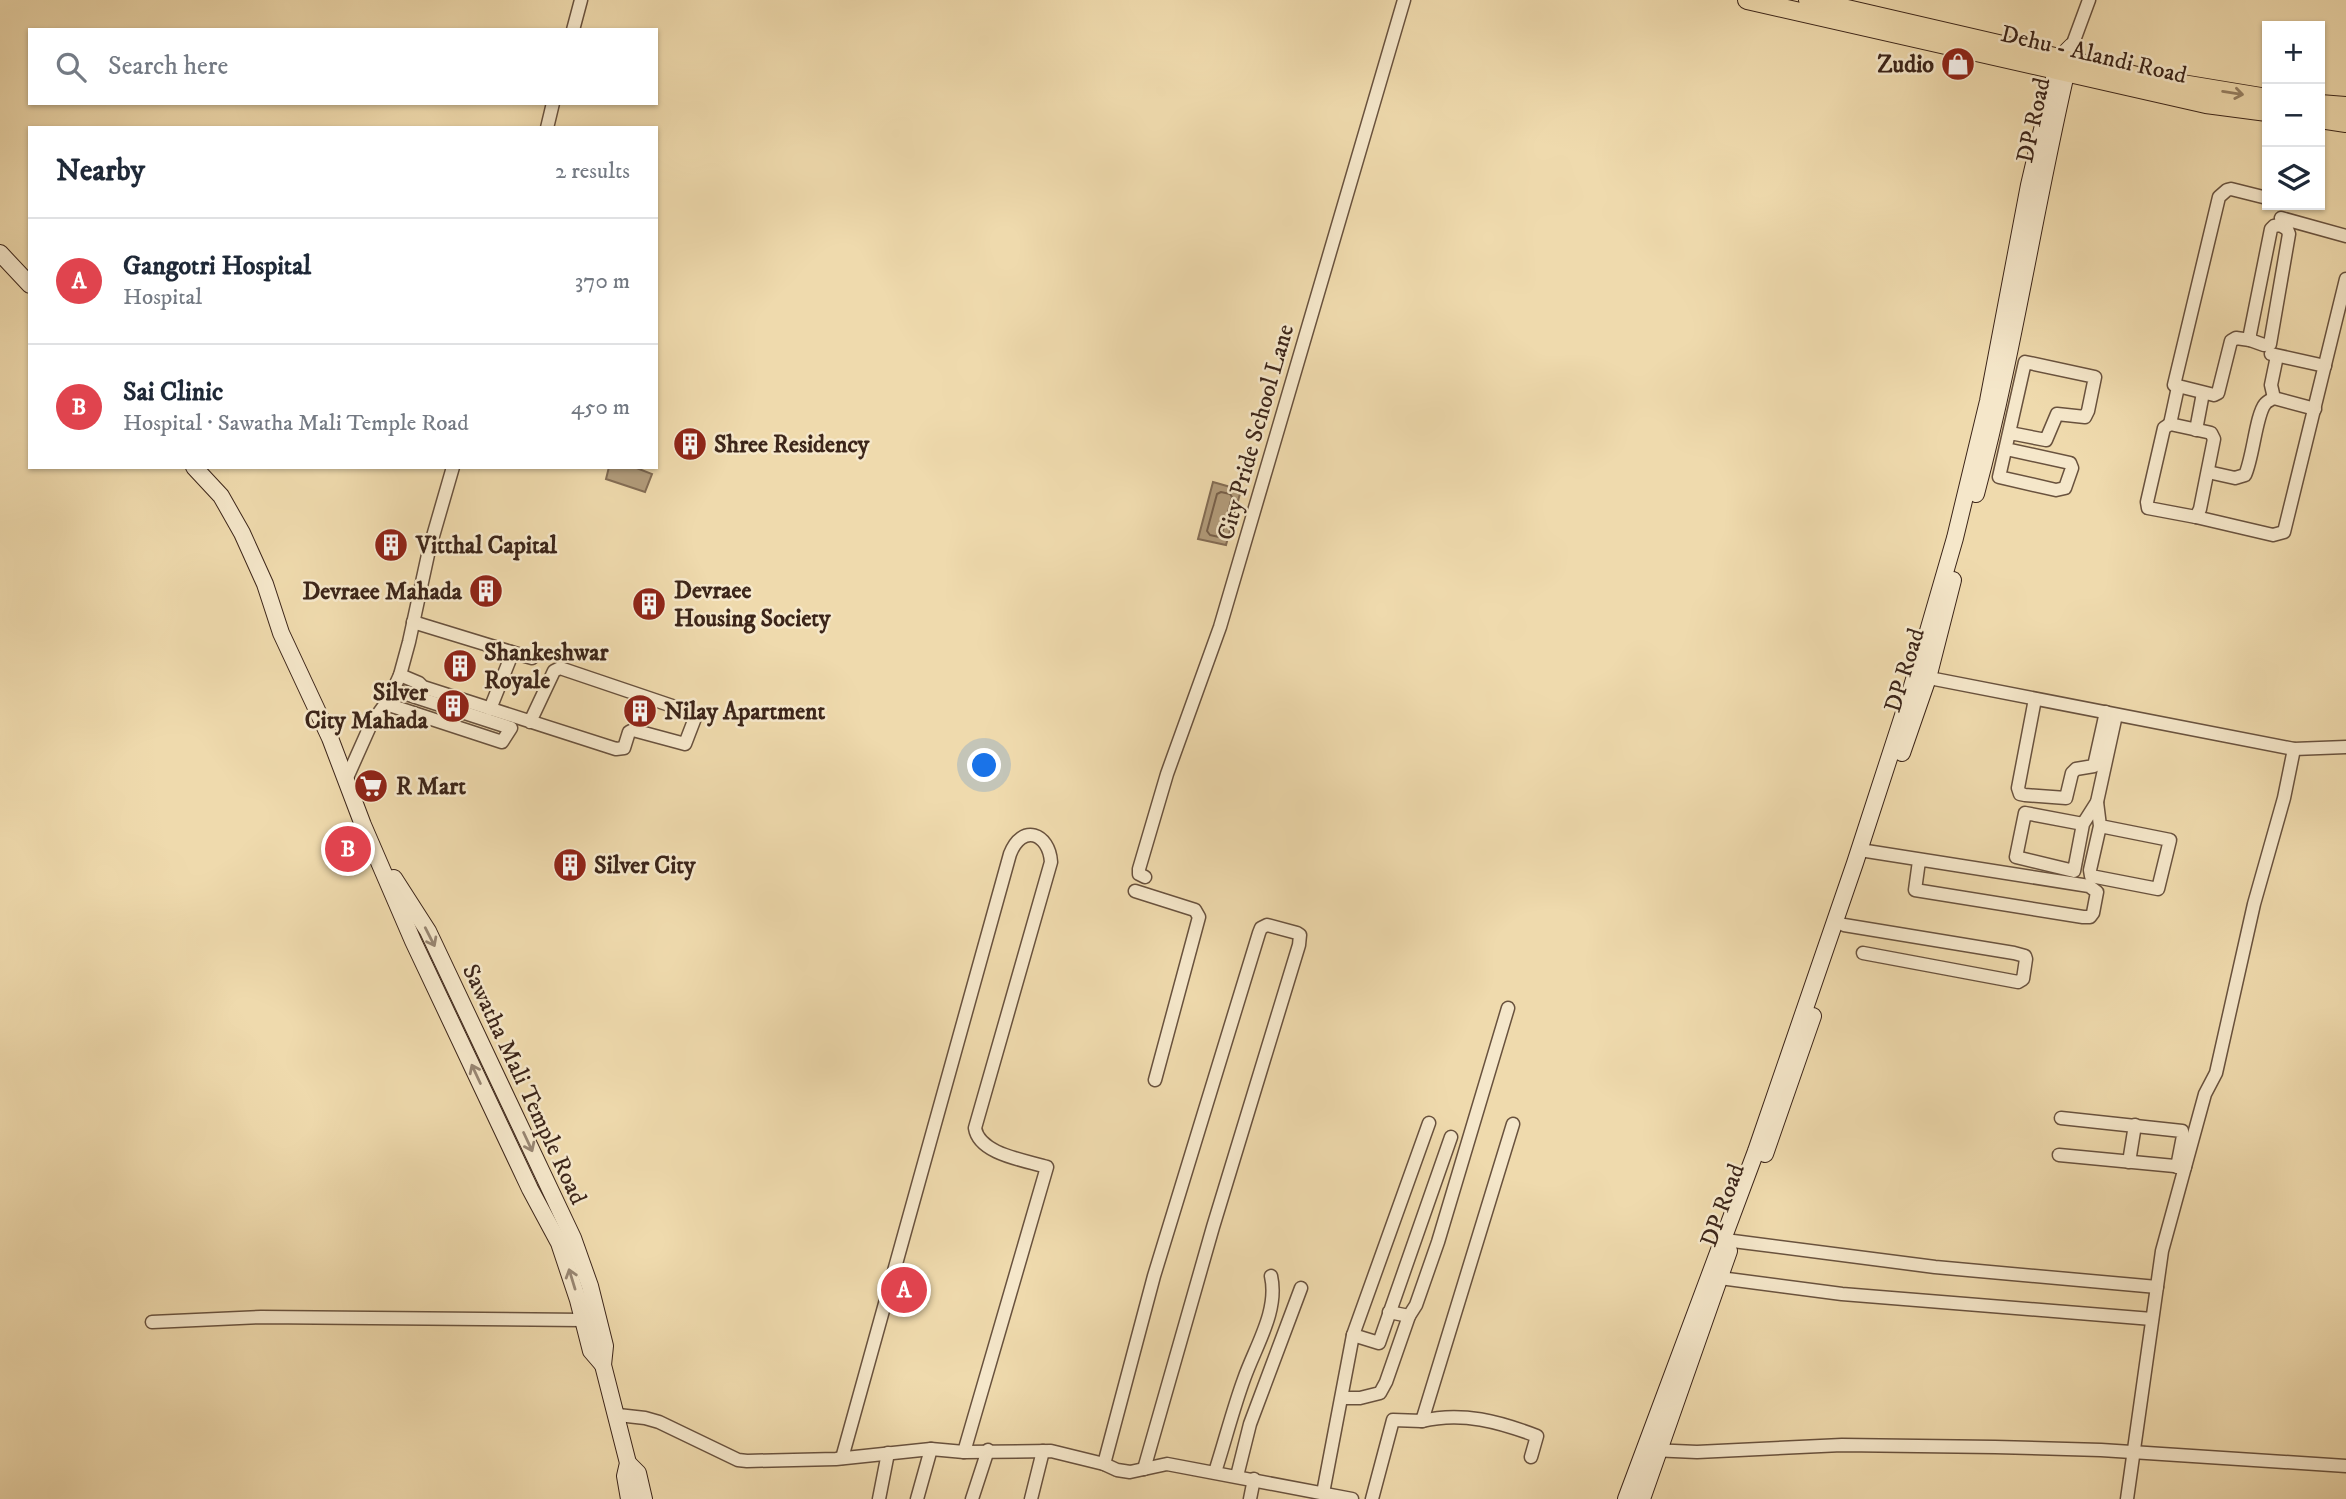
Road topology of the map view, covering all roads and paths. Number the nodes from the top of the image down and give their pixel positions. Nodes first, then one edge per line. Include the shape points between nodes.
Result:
1 (581, 0) edge
2 (1404, 0) edge
3 (1747, 0) edge
4 (1808, 0) edge
5 (2089, 0) edge
6 (574, 28) edge
7 (2065, 62) junction
8 (2200, 95) junction
9 (2262, 98) edge
10 (2325, 104) edge
11 (553, 105) edge
12 (2346, 106) edge
13 (2262, 111) edge
14 (2325, 120) edge
15 (2346, 123) edge
16 (547, 126) edge
17 (2262, 197) edge
18 (2283, 210) edge
19 (2281, 222) junction
20 (2346, 236) edge
21 (0, 253) edge
22 (2346, 279) edge
23 (28, 283) edge
24 (2250, 340) junction
25 (2264, 345) junction
26 (2277, 356) junction
27 (2325, 366) junction
28 (1998, 373) junction
29 (2178, 387) junction
30 (2203, 393) junction
31 (2274, 398) junction
32 (2315, 409) junction
33 (2170, 424) junction
34 (2196, 430) junction
35 (1991, 439) junction
36 (2008, 442) junction
37 (196, 469) edge
38 (452, 469) edge
39 (2208, 472) junction
40 (2196, 517) junction
41 (414, 622) junction
42 (511, 652) junction
43 (533, 658) dead end
44 (1922, 677) junction
45 (397, 682) junction
46 (2035, 699) junction
47 (386, 704) junction
48 (490, 709) junction
49 (2111, 713) junction
50 (530, 722) junction
51 (2346, 747) edge
52 (2294, 749) junction
53 (345, 780) junction
54 (2097, 802) junction
55 (2084, 824) junction
56 (2100, 826) junction
57 (369, 837) junction
58 (1864, 851) junction
59 (1919, 861) junction
60 (1142, 875) dead end
61 (1135, 891) dead end
62 (1844, 925) junction
63 (1863, 953) dead end
64 (1508, 1008) dead end
65 (1155, 1080) dead end
66 (2061, 1118) dead end
67 (1429, 1123) dead end
68 (1513, 1124) dead end
69 (2135, 1125) junction
70 (1451, 1138) dead end
71 (2059, 1155) dead end
72 (2129, 1162) junction
73 (2181, 1167) junction
74 (1733, 1241) junction
75 (1271, 1276) dead end
76 (1720, 1278) junction
77 (2157, 1287) junction
78 (1301, 1288) dead end
79 (1390, 1312) junction
80 (1409, 1316) junction
81 (583, 1320) junction
82 (2152, 1320) junction
83 (152, 1322) dead end
84 (1353, 1335) junction
85 (603, 1365) junction
86 (1342, 1398) junction
87 (618, 1415) junction
88 (1422, 1421) junction
89 (931, 1449) junction
90 (988, 1450) junction
91 (1653, 1450) junction
92 (1043, 1451) junction
93 (964, 1452) junction
94 (888, 1453) junction
95 (2133, 1454) junction
96 (1531, 1457) dead end
97 (842, 1458) junction
98 (628, 1463) junction
99 (1104, 1464) junction
100 (2346, 1466) edge
101 (1144, 1469) junction
102 (1215, 1472) junction
103 (1237, 1476) junction
104 (1254, 1479) junction
105 (1328, 1496) edge
106 (629, 1499) edge
107 (644, 1499) edge
108 (879, 1499) edge
109 (917, 1499) edge
110 (972, 1499) edge
111 (1031, 1499) edge
112 (1250, 1499) edge
113 (1352, 1499) edge
114 (1372, 1499) edge
115 (1626, 1499) edge
116 (1642, 1499) edge
117 (2127, 1499) edge

1 - 6 street
2 - 60 street, City Pride School Lane via 1220,627 1167,774
3 - 7 main road, Dehu - Alandi Road
4 - 7 main road, Dehu - Alandi Road
5 - 7 street
7 - 8 main road, Dehu - Alandi Road
7 - 28 street, DP Road
8 -> 9 main road, Dehu - Alandi Road
8 - 13 main road, Dehu - Alandi Road
10 - 12 main road
11 - 16 street
14 - 15 main road
17 - 29 street via 2231,189 2219,197 2174,385
18 - 19 street
19 - 20 street
19 - 24 street via 2271,229
19 - 25 street via 2289,234 2270,344
21 - 23 street
22 - 27 street
24 - 25 street
24 - 30 street via 2233,339 2218,393
25 - 26 street
26 - 27 street
26 - 31 street via 2271,385
27 - 32 street
28 - 35 street, DP Road
28 - 44 street, DP Road
29 - 30 street
29 - 33 street
30 - 34 street
31 - 32 street
31 - 39 street via 2261,411 2245,475 2235,478
32 - 40 street via 2284,532 2273,535
33 - 34 street
33 - 40 street via 2164,428 2148,508
34 - 39 street via 2211,433 2214,439
35 - 36 street
35 - 44 street, DP Road
36 - 36 street via 1999,477 2056,490 2068,485 2070,463
36 - 36 street via 2046,440 2057,414 2085,417 2095,377 2025,362
37 - 53 street, Sawatha Mali Temple Road via 221,496 242,533
38 - 41 street
39 - 40 street
41 - 42 street
41 - 45 street
42 - 43 street
42 - 48 street
44 - 46 street
44 - 58 street, DP Road
45 - 47 street
45 - 47 street via 511,728 502,742
45 - 48 street
46 - 49 street
46 - 49 street via 2018,788 2025,795 2066,798 2072,773 2094,766
47 - 53 street
48 - 50 street
49 - 52 street
49 - 54 street
50 - 50 street via 621,750 630,730 685,744 695,718 693,713 560,668 554,671
51 - 52 street
52 - 73 street via 2216,1073
53 - 57 street, Sawatha Mali Temple Road
54 - 55 street
54 - 56 street
55 - 55 street via 2074,871 2016,857 2025,813
56 - 56 street via 2091,876 2158,890 2171,840
81 -> 57 street, Sawatha Mali Temple Road via 559,1243 425,965
57 -> 85 street, Sawatha Mali Temple Road via 428,931 573,1238 605,1346
58 - 59 street
58 - 62 street, DP Road
58 - 91 street, DP Road
59 - 59 street via 1915,890 2090,917 2093,913 2097,892 2089,886
61 - 65 street via 1195,909 1199,917
62 - 63 street via 2014,953 2026,959 2023,979 2018,982
62 - 74 street, DP Road
64 - 80 street via 1438,1242
66 - 69 street
67 - 84 street
68 - 88 street
69 - 72 street
69 - 73 street via 2182,1131
70 - 79 street
71 - 72 street
72 - 73 street
73 - 77 street
74 - 76 street, DP Road
74 - 77 street via 1935,1267
75 - 102 street via 1271,1306
76 - 82 street via 1856,1295
76 - 91 street, DP Road
77 - 82 street
78 - 103 street via 1250,1424
79 - 80 street
79 - 84 street via 1379,1343
80 - 86 street via 1380,1393
81 - 83 street via 261,1317
81 - 85 street, Sawatha Mali Temple Road via 591,1351
82 - 95 street
84 - 86 street
85 - 87 street, Sawatha Mali Temple Road
86 - 105 street
87 - 97 street via 659,1422 738,1460
87 - 98 street, Sawatha Mali Temple Road
88 - 96 street via 1463,1416 1500,1422 1537,1436
88 - 114 street via 1393,1420
89 - 93 street
89 - 94 street
89 - 109 street
90 - 92 street
90 - 93 street
90 - 110 street
91 - 95 street via 1842,1445
91 - 115 street, DP Road
91 - 116 street, DP Road
92 - 99 street
92 - 111 street
93 - 97 street via 1047,1167 988,1148 975,1128 1051,862 1051,849 1034,835 1022,836 1010,853
94 - 97 street
94 - 108 street
95 - 100 street
95 - 117 street
98 - 106 street, Sawatha Mali Temple Road
98 - 107 street, Sawatha Mali Temple Road via 638,1473
99 - 101 street via 1130,1472
99 - 101 street via 1154,1276 1259,933 1267,925 1297,933 1299,945
101 - 102 street via 1167,1464
102 - 103 street
103 - 104 street
104 - 105 street
104 - 112 street
105 - 113 street

